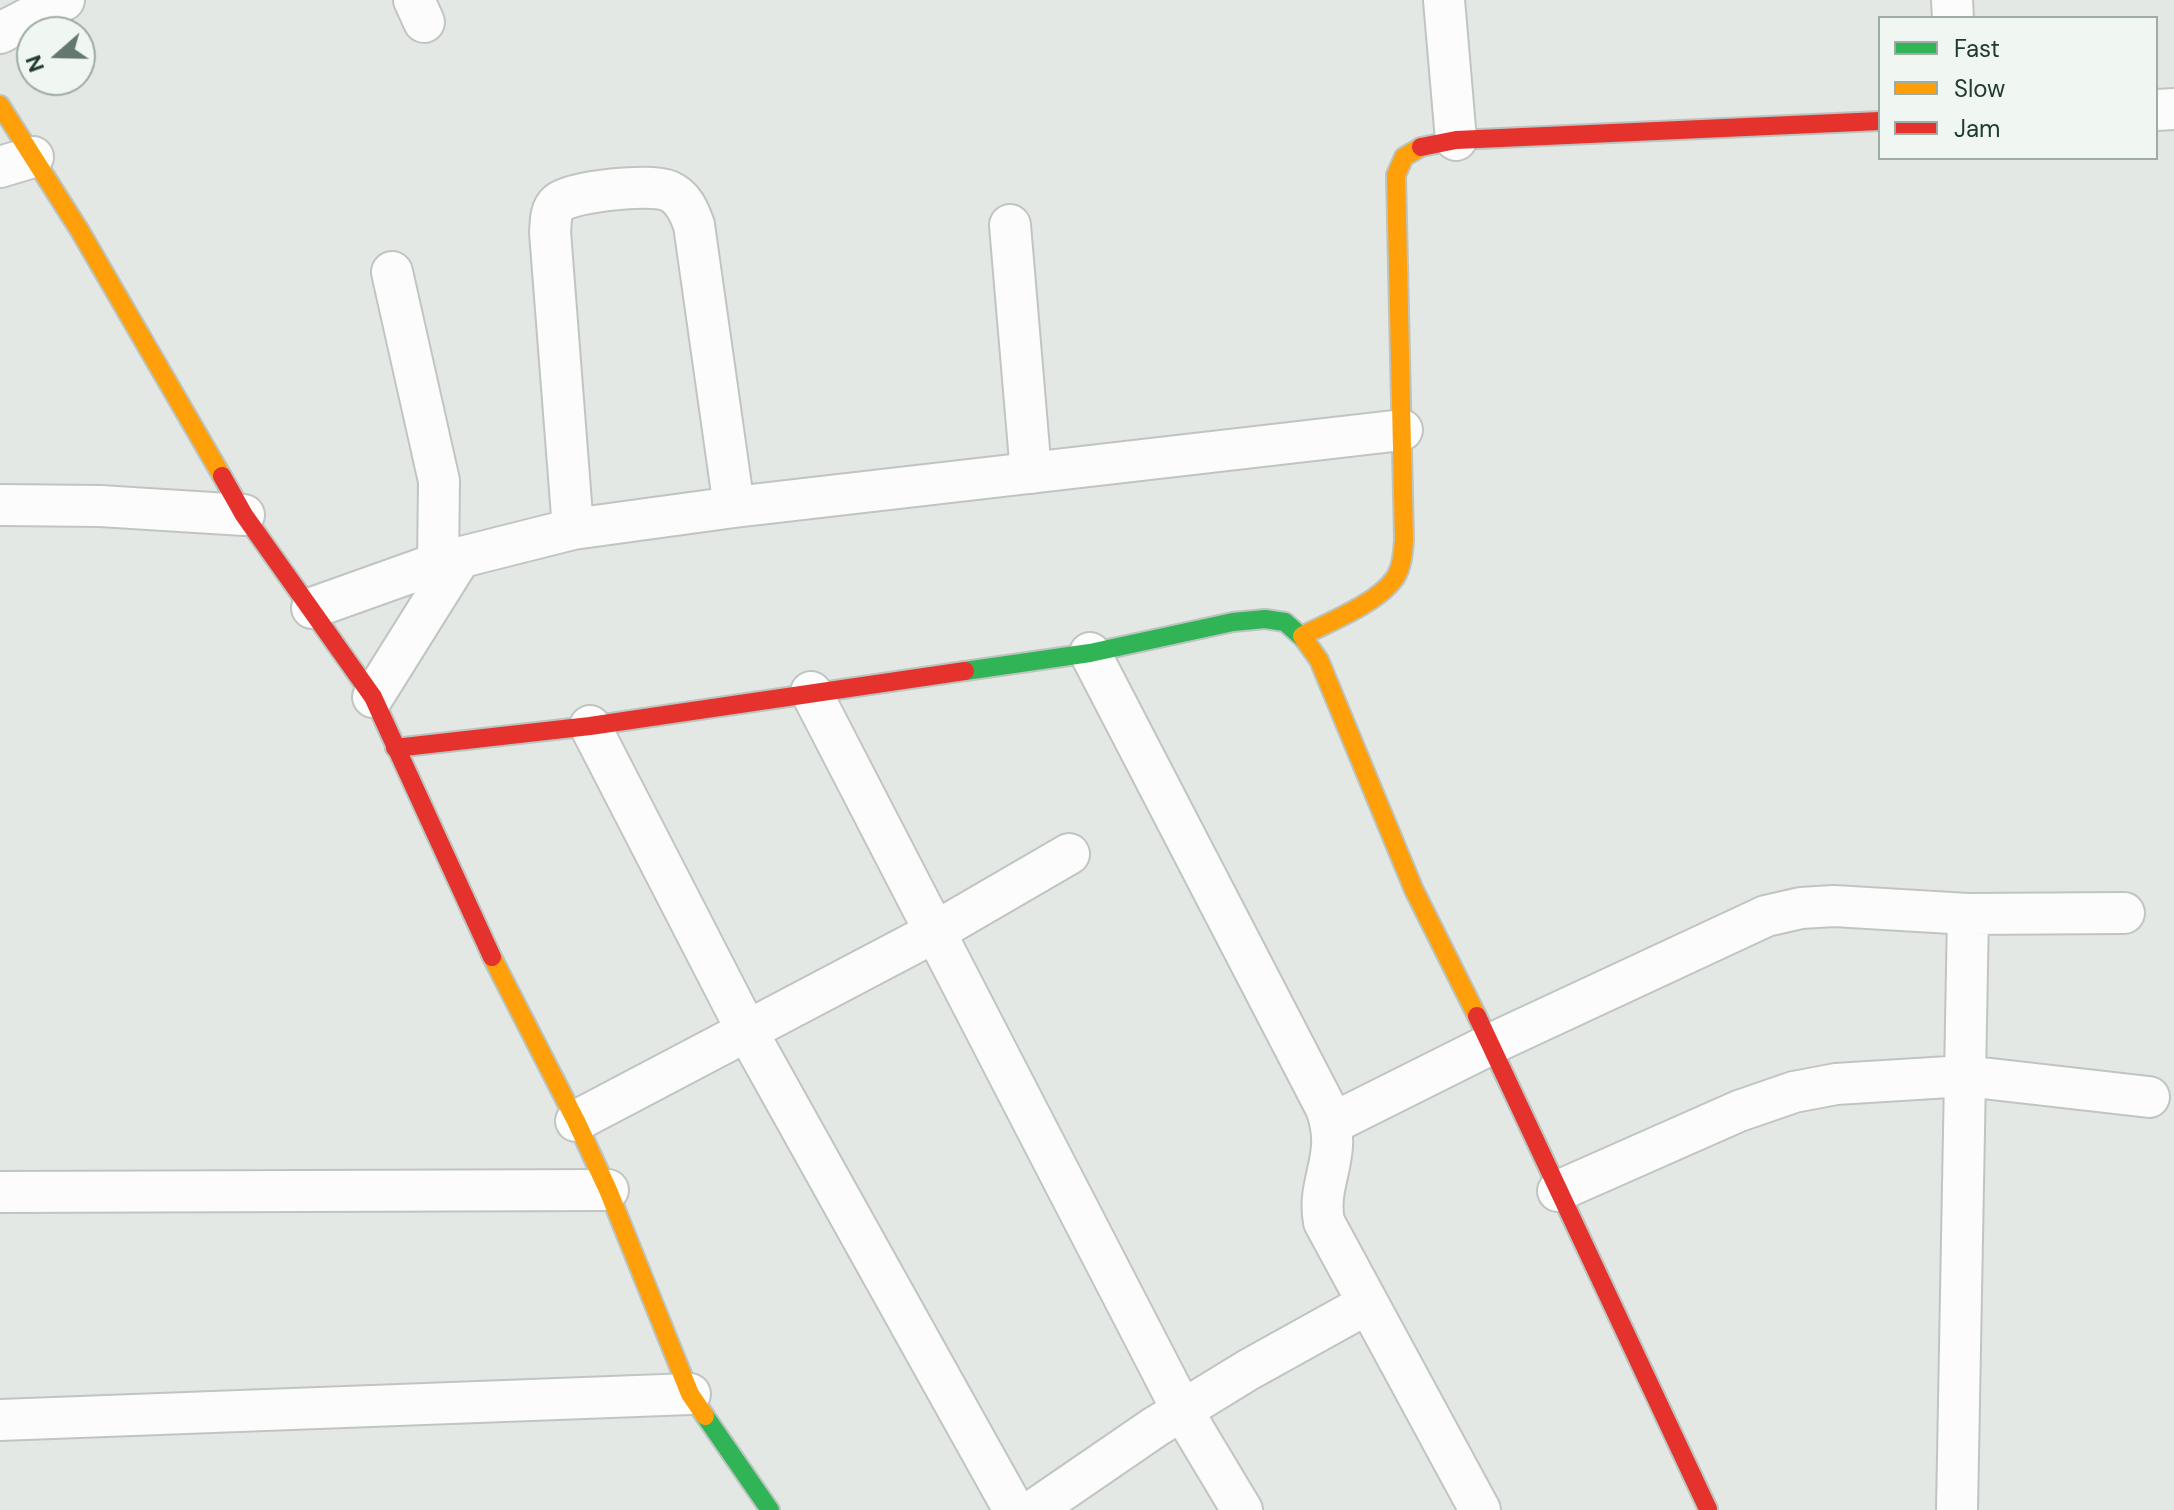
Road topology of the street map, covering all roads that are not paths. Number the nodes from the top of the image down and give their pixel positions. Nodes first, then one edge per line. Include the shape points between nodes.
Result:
1 (64, 0) edge
2 (1444, 0) edge
3 (0, 33) edge
4 (0, 105) edge
5 (1878, 121) edge
6 (1456, 140) junction
7 (17, 162) edge
8 (1010, 225) dead end
9 (392, 272) dead end
10 (1402, 430) junction
11 (1031, 473) junction
12 (0, 505) edge
13 (734, 507) junction
14 (244, 515) junction
15 (573, 529) junction
16 (449, 560) junction
17 (312, 608) junction
18 (1302, 636) junction
19 (1090, 653) junction
20 (811, 692) junction
21 (373, 697) junction
22 (590, 726) junction
23 (395, 748) junction
24 (1069, 854) dead end
25 (2124, 913) dead end
26 (1968, 914) junction
27 (933, 933) junction
28 (748, 1033) junction
29 (1491, 1044) junction
30 (1965, 1076) junction
31 (2149, 1097) dead end
32 (576, 1121) junction
33 (1331, 1124) junction
34 (608, 1190) junction
35 (1558, 1191) junction
36 (0, 1192) edge
37 (1367, 1304) junction
38 (690, 1394) junction
39 (1182, 1410) junction
40 (0, 1420) edge
41 (1708, 1509) edge
42 (770, 1510) edge
43 (1014, 1510) edge
44 (1034, 1510) edge
45 (1242, 1510) edge
46 (1480, 1510) edge
47 (1957, 1510) edge

1 - 3 street
2 - 6 street
4 - 7 street
5 - 6 street
6 - 10 street via 1415,148 1397,164
7 - 14 street via 80,231
8 - 11 street
9 - 16 street via 437,466
10 - 11 street
10 - 18 street via 1402,564 1381,593
11 - 13 street
12 - 14 street
13 - 15 street
13 - 15 street via 688,210 669,191 655,187 584,194 555,205 550,232
14 - 17 street
15 - 16 street
16 - 17 street
16 - 21 street
17 - 21 street
18 - 19 street via 1285,622 1265,619
18 - 29 street via 1319,660 1414,890
19 - 20 street
19 - 33 street
20 - 22 street
20 - 27 street
21 - 23 street
22 - 23 street
22 - 28 street
23 - 32 street via 503,981
24 - 27 street
25 - 26 street
26 - 29 street via 1834,906 1766,916
26 - 30 street
27 - 28 street
27 - 39 street
28 - 32 street
28 - 43 street
29 - 33 street
29 - 35 street
30 - 31 street
30 - 35 street via 1836,1084 1794,1092
30 - 47 street
32 - 34 street
33 - 37 street via 1324,1222
34 - 36 street
34 - 38 street
35 - 41 street
37 - 39 street
37 - 46 street
38 - 40 street
38 - 42 street
39 - 44 street
39 - 45 street

